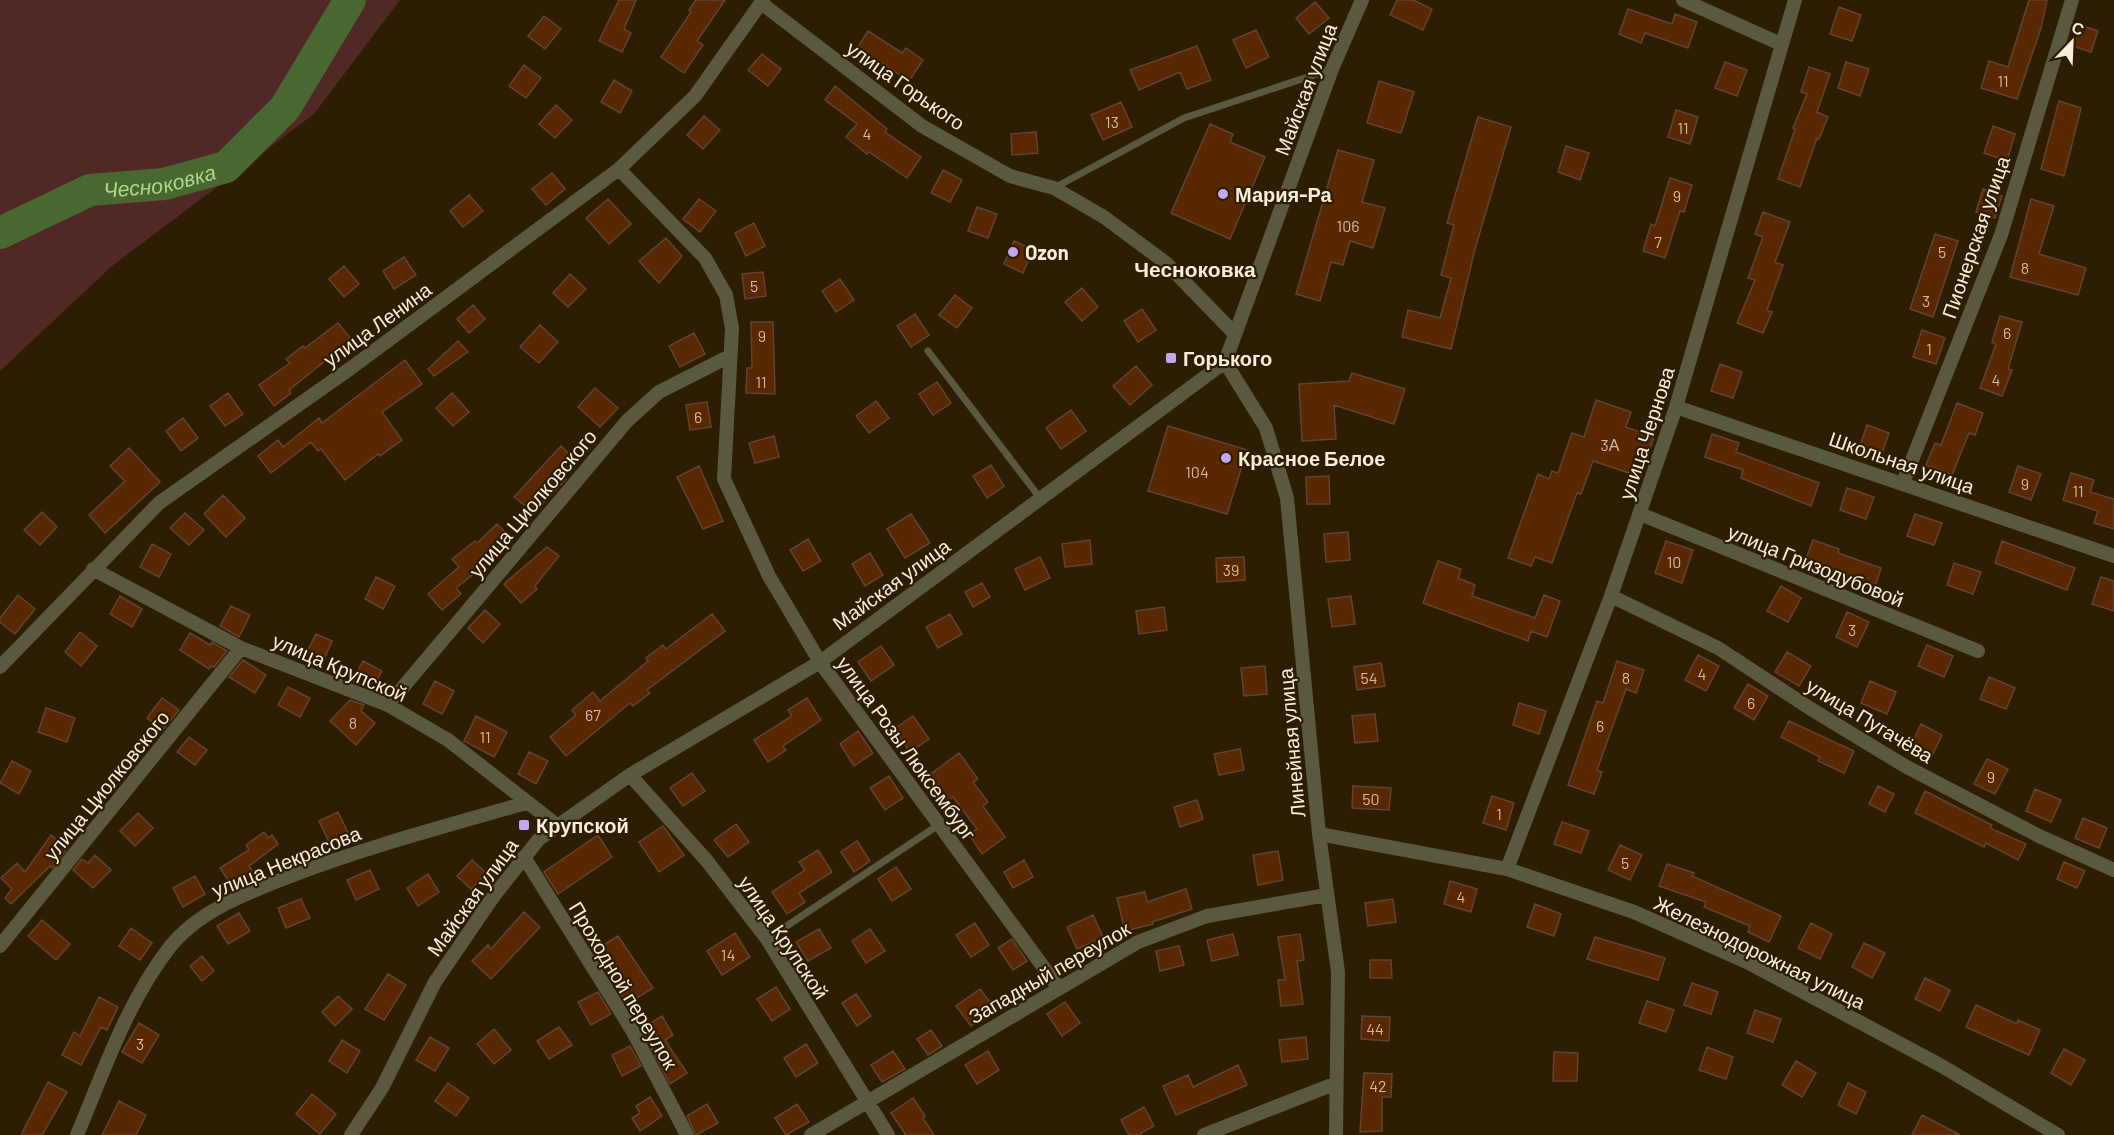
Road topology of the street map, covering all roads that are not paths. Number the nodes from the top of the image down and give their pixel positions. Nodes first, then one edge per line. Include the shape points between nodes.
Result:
1 (1362, 0) edge
2 (1683, 0) edge
3 (1795, 0) edge
4 (2072, 0) edge
5 (762, 2) edge
6 (1781, 44) junction
7 (1332, 69) junction
8 (619, 169) junction
9 (1054, 188) junction
10 (1235, 334) junction
11 (928, 351) dead end
12 (730, 356) junction
13 (1225, 362) junction
14 (1676, 407) junction
15 (1903, 483) junction
16 (1040, 498) junction
17 (1640, 514) junction
18 (2114, 555) edge
19 (93, 568) junction
20 (1611, 596) junction
21 (241, 648) junction
22 (1978, 651) dead end
23 (820, 662) junction
24 (0, 667) edge
25 (388, 705) junction
26 (630, 775) junction
27 (526, 803) junction
28 (940, 824) junction
29 (558, 826) junction
30 (1319, 834) junction
31 (524, 857) junction
32 (1507, 869) junction
33 (2114, 870) edge
34 (1327, 895) junction
35 (767, 939) junction
36 (0, 946) edge
37 (1058, 987) junction
38 (1334, 1084) junction
39 (867, 1102) junction
40 (77, 1135) edge
41 (351, 1135) edge
42 (687, 1135) edge
43 (811, 1135) edge
44 (888, 1135) edge
45 (1204, 1135) edge
46 (1336, 1135) edge
47 (2058, 1135) edge

1 - 7 street, Майская улица
2 - 6 street
3 - 6 street, улица Чернова
4 - 15 street, Пионерская улица via 2001,235
5 - 8 street, улица Ленина via 695,96
5 - 9 street, улица Горького via 922,126 1010,176
6 - 14 street, улица Чернова
7 - 9 lane via 1184,118
7 - 10 street, Майская улица
8 - 12 street, улица Розы Люксембург via 705,258 726,295 732,328
8 - 19 street, улица Ленина via 360,361 159,503
9 - 10 street, улица Горького via 1104,217 1166,263
10 - 13 street, Майская улица
11 - 16 lane
12 - 23 street, улица Розы Люксембург via 724,479 769,576
12 - 25 street, улица Циолковского via 659,392 627,421
13 - 16 street, Майская улица
13 - 30 street, Линейная улица via 1266,428 1287,498
14 - 15 street, Школьная улица
14 - 17 street, улица Чернова
15 - 18 street, Школьная улица
16 - 23 street, Майская улица
17 - 20 street, улица Чернова
17 - 22 street, улица Гризодубовой
19 - 21 street, улица Крупской
19 - 24 street, улица Ленина
20 - 32 street, улица Чернова
20 - 33 street, улица Пугачёва via 1718,648 1905,766
21 - 25 street, улица Крупской
21 - 36 street, улица Циолковского
23 - 26 street, Майская улица
23 - 28 street, улица Розы Люксембург
25 - 27 street, улица Крупской via 448,740
26 - 29 street, Майская улица
26 - 35 street, улица Крупской via 707,861
27 - 29 street, улица Крупской
27 - 40 street, улица Некрасова via 347,854 232,901 192,923 140,993 116,1038
28 - 35 lane
28 - 37 street, улица Розы Люксембург
29 - 31 street, Майская улица via 538,839
30 - 32 street, Железнодорожная улица
30 - 34 street, Линейная улица
31 - 41 street, Майская улица via 435,982 382,1088
31 - 42 street, Проходной переулок via 632,1030
32 - 47 street, Железнодорожная улица via 1634,912 1747,962 1940,1065
34 - 37 street, Западный переулок via 1207,916 1138,942
34 - 38 street, Линейная улица via 1338,972
35 - 39 street, улица Крупской
37 - 39 street, Западный переулок
38 - 45 street
38 - 46 street, Линейная улица
39 - 43 street, Западный переулок
39 - 44 street, улица Крупской

